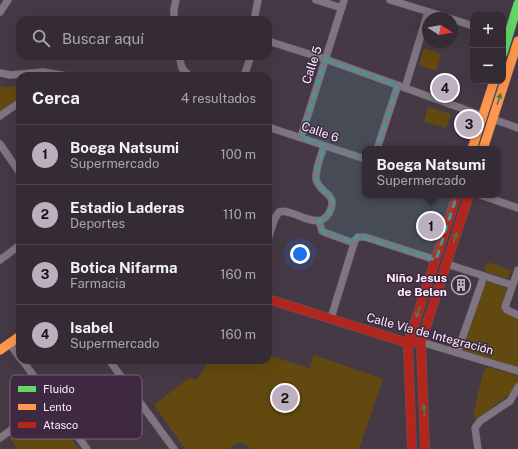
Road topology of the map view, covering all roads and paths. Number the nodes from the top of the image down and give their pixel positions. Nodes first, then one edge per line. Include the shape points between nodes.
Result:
1 (8, 0) edge
2 (176, 0) edge
3 (258, 0) edge
4 (316, 0) edge
5 (344, 0) edge
6 (390, 0) edge
7 (518, 4) edge
8 (342, 8) junction
9 (0, 12) edge
10 (428, 12) edge
11 (174, 16) edge
12 (255, 16) edge
13 (458, 21) edge
14 (470, 25) edge
15 (422, 29) edge
16 (506, 36) edge
17 (518, 41) edge
18 (272, 42) edge
19 (326, 59) junction
20 (180, 60) edge
21 (249, 60) edge
22 (186, 72) edge
23 (245, 72) edge
24 (0, 73) edge
25 (16, 74) edge
26 (493, 84) edge
27 (402, 86) junction
28 (16, 105) edge
29 (0, 116) edge
30 (483, 116) junction
31 (493, 119) junction
32 (272, 128) edge
33 (518, 128) edge
34 (301, 137) junction
35 (0, 144) edge
36 (324, 146) junction
37 (377, 146) edge
38 (473, 146) edge
39 (484, 146) edge
40 (362, 157) edge
41 (16, 167) edge
42 (456, 198) edge
43 (468, 198) edge
44 (489, 198) edge
45 (518, 208) edge
46 (319, 221) junction
47 (272, 226) edge
48 (354, 243) junction
49 (16, 248) edge
50 (0, 260) edge
51 (436, 260) junction
52 (447, 264) junction
53 (518, 270) edge
54 (484, 276) junction
55 (512, 285) junction
56 (272, 300) edge
57 (518, 315) edge
58 (331, 318) junction
59 (16, 339) edge
60 (421, 342) junction
61 (10, 343) junction
62 (408, 343) junction
63 (0, 350) edge
64 (16, 352) edge
65 (457, 353) junction
66 (25, 364) edge
67 (112, 364) edge
68 (518, 371) edge
69 (33, 375) edge
70 (120, 375) edge
71 (518, 387) edge
72 (142, 405) edge
73 (10, 431) edge
74 (0, 438) edge
75 (80, 439) edge
76 (87, 449) edge
77 (174, 449) edge
78 (412, 449) edge
79 (425, 449) edge
80 (478, 449) edge

1 - 9 street
2 - 11 street
3 - 12 street
4 - 8 street
5 - 8 street, Calle 5
6 - 10 street
7 - 16 street
8 - 19 street, Calle 5
13 - 14 street
15 - 27 street
16 - 17 street
31 -> 17 street
18 - 19 street
19 - 27 street
19 - 34 street, Calle 5
20 - 22 street
21 - 23 street
24 - 25 street
26 - 30 street
27 - 30 street
27 - 37 street
28 - 29 street
30 - 38 street
31 - 33 street
31 - 39 street
32 - 34 street, Calle 6
34 - 36 street, Calle 6
35 - 41 street
36 - 40 street, Calle 6
36 - 46 street via 316,177 318,186 333,202 326,218
42 - 51 street
52 -> 43 street
44 - 45 street
46 - 47 street via 282,211 276,214
46 - 48 street via 322,231 326,234
48 - 51 street via 358,237 364,237
48 - 58 street
49 - 50 street
51 -> 62 street
52 - 54 street
52 - 60 street
53 - 55 street
54 - 55 street
54 - 65 street
55 - 57 street via 505,307
56 - 58 street, Calle Vía de Integración
58 - 62 street, Calle Vía de Integración
59 - 61 street
60 - 62 street, Calle Vía de Integración
60 - 65 street, Calle Vía de Integración
79 -> 60 street
61 - 63 street
61 - 64 street
62 - 78 street
65 - 68 street, Calle Vía de Integración
66 - 69 street
67 - 70 street
71 - 80 street via 510,401 480,421 475,428
72 - 77 street
73 - 74 street
75 - 76 street

